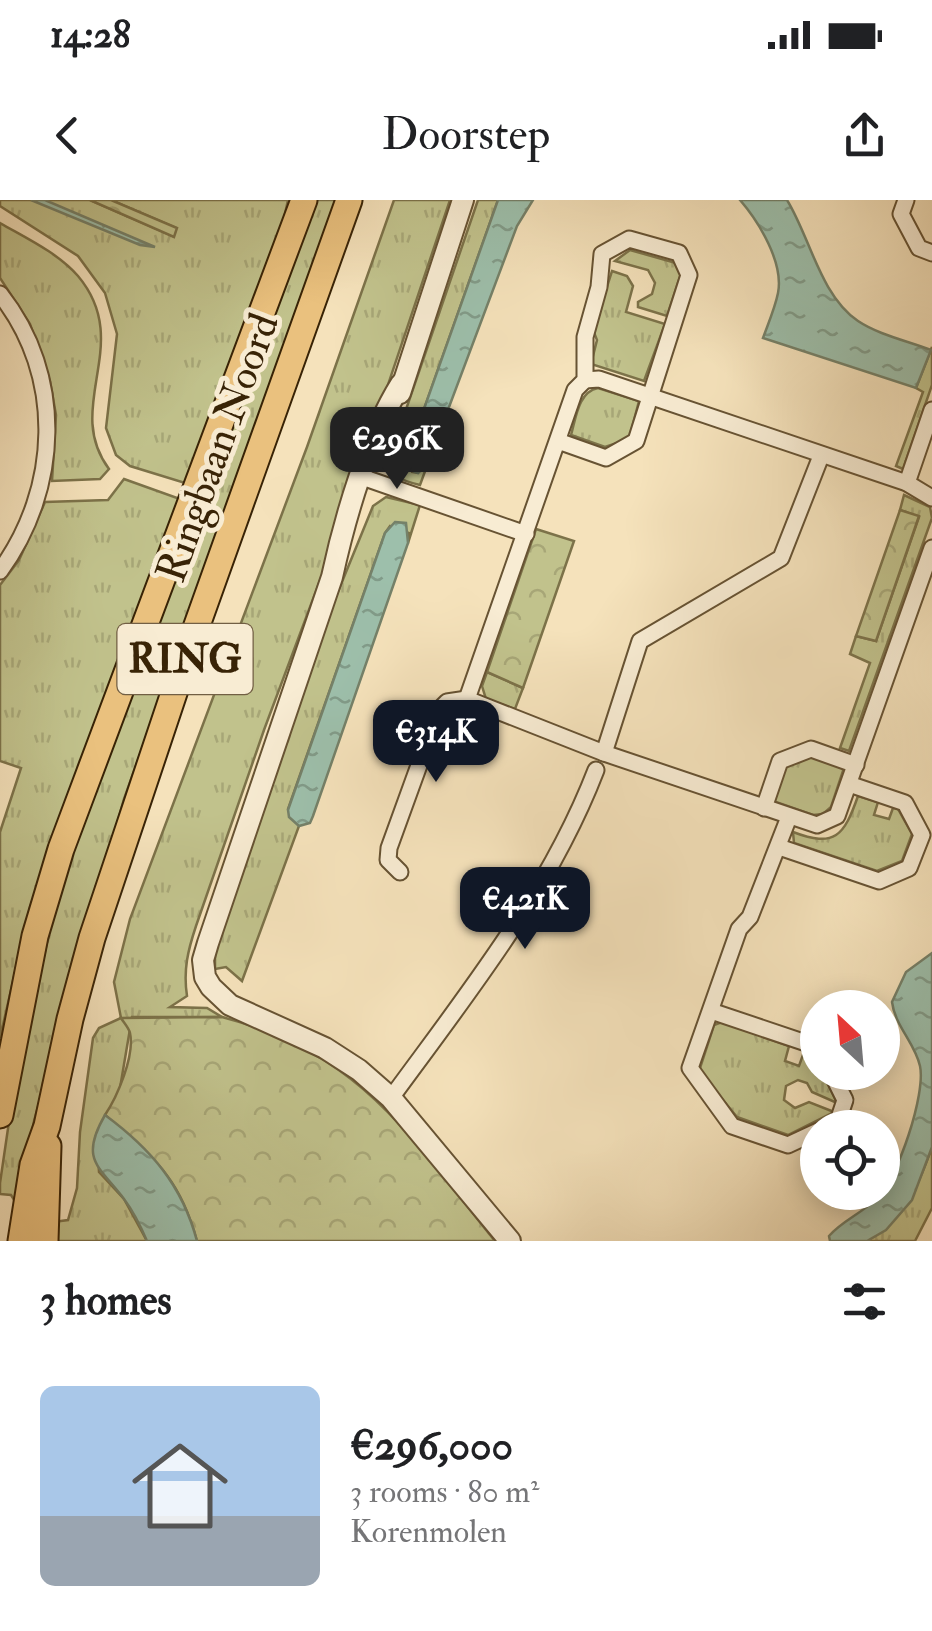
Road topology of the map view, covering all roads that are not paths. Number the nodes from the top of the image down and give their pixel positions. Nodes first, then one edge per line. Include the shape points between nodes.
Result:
1 (304, 200) edge
2 (348, 200) edge
3 (463, 200) edge
4 (906, 200) edge
5 (932, 253) edge
6 (0, 294) edge
7 (584, 380) junction
8 (649, 396) junction
9 (932, 410) edge
10 (558, 441) junction
11 (822, 456) junction
12 (368, 480) junction
13 (907, 483) junction
14 (932, 498) edge
15 (526, 534) junction
16 (932, 548) edge
17 (0, 571) edge
18 (928, 576) edge
19 (467, 699) junction
20 (604, 753) junction
21 (856, 764) junction
22 (596, 770) dead end
23 (849, 784) junction
24 (764, 808) junction
25 (789, 817) junction
26 (779, 847) junction
27 (400, 872) dead end
28 (711, 1012) junction
29 (800, 1041) edge
30 (390, 1098) junction
31 (0, 1115) edge
32 (48, 1126) junction
33 (800, 1139) edge
34 (21, 1241) edge
35 (45, 1241) edge
36 (510, 1241) edge

1 - 31 main road, Ringbaan Noord / RING via 61,850 35,936
2 - 32 main road, Ringbaan Noord / RING via 92,938
3 - 12 street via 401,384 385,410
4 - 5 street via 901,214 919,248
6 - 17 street via 41,372 47,450 29,522
7 - 8 street
7 - 8 street via 584,337 602,254 629,239 678,253 689,276
7 - 10 street
8 - 10 street via 636,440 606,458
8 - 11 street
9 - 13 street
10 - 15 street
11 - 13 street
11 - 20 street via 781,558 640,641
12 - 15 street
12 - 30 street via 339,544 203,960 211,987 230,1005 325,1048
13 - 14 street
15 - 19 street
16 - 18 street
18 - 21 street
19 - 20 street
19 - 27 street via 439,710 389,848 388,860
20 - 24 street
21 - 23 street
21 - 24 street via 811,748 780,761
22 - 30 street via 580,812 505,942
23 - 25 street via 837,816 817,825
23 - 26 street via 905,803 922,835 908,868 879,881
24 - 25 street
25 - 26 street
26 - 28 street via 739,929
28 - 29 street
28 - 33 street via 690,1068 732,1126 788,1144
30 - 36 street
32 - 34 main road, Ringbaan Noord / RING
32 - 35 main road, Ringbaan Noord / RING

